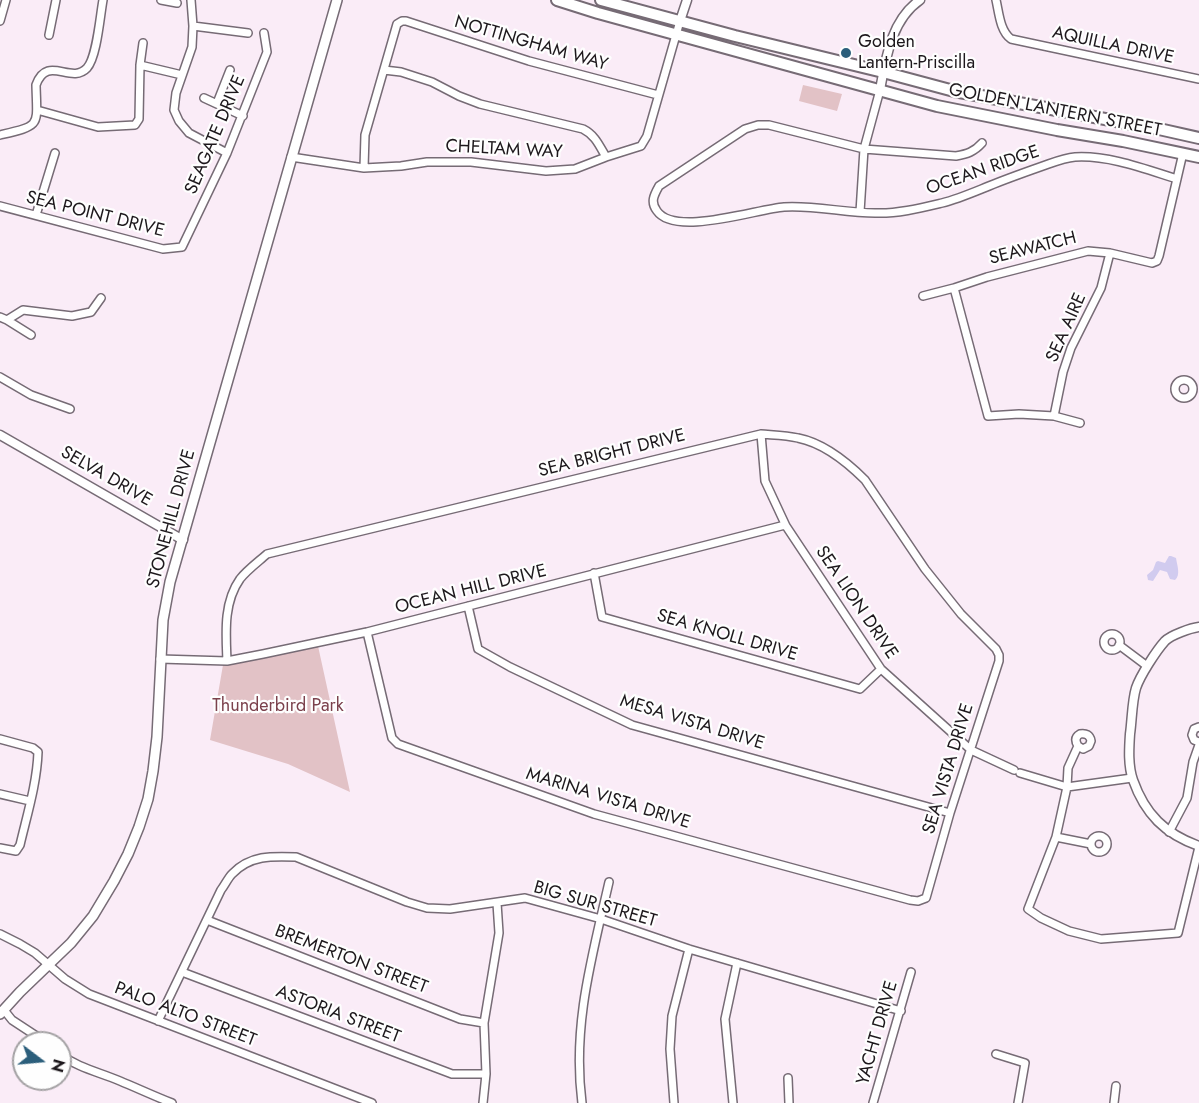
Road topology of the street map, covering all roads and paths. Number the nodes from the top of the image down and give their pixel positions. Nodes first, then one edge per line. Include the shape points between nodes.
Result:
1 (6, 0) edge
2 (56, 0) edge
3 (103, 0) edge
4 (161, 0) edge
5 (190, 0) edge
6 (337, 0) edge
7 (557, 0) edge
8 (601, 0) edge
9 (687, 0) edge
10 (920, 0) edge
11 (996, 0) edge
12 (177, 3) dead end
13 (0, 21) edge
14 (680, 21) junction
15 (193, 26) junction
16 (248, 33) dead end
17 (264, 33) dead end
18 (49, 34) dead end
19 (676, 34) junction
20 (143, 43) dead end
21 (140, 65) junction
22 (230, 70) dead end
23 (384, 70) junction
24 (883, 72) junction
25 (182, 75) junction
26 (1199, 79) edge
27 (880, 90) junction
28 (658, 95) junction
29 (204, 98) dead end
30 (217, 103) junction
31 (37, 111) junction
32 (243, 116) junction
33 (0, 135) edge
34 (1199, 138) edge
35 (982, 143) dead end
36 (864, 149) junction
37 (55, 153) dead end
38 (227, 153) junction
39 (1184, 153) junction
40 (291, 157) junction
41 (606, 157) junction
42 (1199, 157) edge
43 (364, 168) junction
44 (1177, 179) junction
45 (0, 206) edge
46 (860, 212) junction
47 (36, 215) junction
48 (182, 247) joint
49 (1110, 253) junction
50 (954, 288) junction
51 (923, 296) dead end
52 (101, 298) dead end
53 (4, 319) edge
54 (32, 335) dead end
55 (0, 377) edge
56 (70, 409) dead end
57 (1054, 416) junction
58 (1080, 423) dead end
59 (761, 434) junction
60 (0, 435) edge
61 (785, 525) junction
62 (183, 540) junction
63 (594, 573) junction
64 (468, 606) junction
65 (1199, 627) edge
66 (367, 632) junction
67 (1119, 645) dead end
68 (996, 649) joint
69 (160, 658) junction
70 (227, 661) junction
71 (1147, 666) junction
72 (881, 669) junction
73 (1199, 727) edge
74 (0, 739) edge
75 (1199, 743) edge
76 (1078, 746) dead end
77 (971, 750) junction
78 (1132, 778) junction
79 (1067, 787) junction
80 (0, 794) edge
81 (30, 801) junction
82 (950, 813) junction
83 (1169, 832) junction
84 (1056, 837) junction
85 (1091, 844) dead end
86 (1199, 846) edge
87 (0, 848) edge
88 (609, 882) dead end
89 (926, 898) joint
90 (497, 903) junction
91 (601, 919) junction
92 (207, 920) junction
93 (0, 934) edge
94 (689, 949) junction
95 (737, 963) junction
96 (48, 964) junction
97 (182, 972) junction
98 (911, 972) dead end
99 (901, 1011) junction
100 (2, 1012) edge
101 (158, 1021) junction
102 (484, 1023) junction
103 (29, 1031) edge
104 (996, 1054) dead end
105 (72, 1062) edge
106 (486, 1074) junction
107 (788, 1078) dead end
108 (1116, 1086) dead end
109 (172, 1103) edge
110 (372, 1103) edge
111 (483, 1103) edge
112 (582, 1103) edge
113 (674, 1103) edge
114 (733, 1103) edge
115 (789, 1103) edge
116 (873, 1103) edge
117 (1018, 1103) edge
118 (1114, 1103) edge

1 - 13 street
2 - 18 street
3 - 31 street via 91,62 79,74 52,70 44,73 36,83
4 - 12 street
5 - 15 street
6 - 40 main road, STONEHILL DRIVE
7 - 19 main road, GOLDEN LANTERN STREET
8 - 14 main road, GOLDEN LANTERN STREET
9 - 14 street
10 - 24 street via 898,25
11 - 26 street, AQUILLA DRIVE via 1003,29 1011,39
14 - 19 street
14 - 24 main road, GOLDEN LANTERN STREET
15 - 16 street
15 - 25 street via 192,47
17 - 32 street, SEAGATE DRIVE via 267,52
19 - 27 main road, GOLDEN LANTERN STREET
19 - 28 street
20 - 21 street
21 - 25 street
21 - 31 street via 139,119 135,125 98,127
22 - 30 street
23 - 28 street, NOTTINGHAM WAY via 397,24 406,21 529,61
23 - 41 street via 432,82 480,104 583,129 595,138
23 - 43 street via 365,135
24 - 27 street
24 - 34 main road, GOLDEN LANTERN STREET via 966,94
25 - 38 street via 174,110 179,121 189,133
27 - 36 street
27 - 39 main road, GOLDEN LANTERN STREET via 958,110
28 - 41 street, CHELTAM WAY via 640,146
29 - 30 street
30 - 32 street
31 - 33 street via 32,126
32 - 38 street, SEAGATE DRIVE
35 - 36 street via 968,154 956,156
36 - 46 street
36 - 46 street, OCEAN RIDGE via 758,125 745,129 659,186 652,201 661,216 670,220 700,222 786,207
37 - 47 street
38 - 48 street, SEAGATE DRIVE
39 - 42 main road, GOLDEN LANTERN STREET
39 - 44 street
40 - 43 street, CHELTAM WAY
40 - 62 main road, STONEHILL DRIVE
41 - 43 street, CHELTAM WAY via 575,169 546,171 471,162
44 - 46 street, OCEAN RIDGE via 1128,163 1069,158 944,203 895,212
44 - 49 street, SEAWATCH via 1157,261
45 - 47 street, SEA POINT DRIVE
47 - 48 street, SEA POINT DRIVE via 163,249
49 - 50 street, SEAWATCH via 1088,251
49 - 57 street, SEA AIRE via 1101,288 1071,348
50 - 51 street, SEAWATCH
50 - 57 street via 988,416
52 - 53 street via 91,312 72,316 22,310
53 - 54 street
55 - 56 street via 31,395
57 - 58 street
59 - 61 street, SEA LION DRIVE via 765,481
59 - 68 street, SEA BRIGHT DRIVE via 801,438 853,468 925,569
59 - 70 street, SEA BRIGHT DRIVE via 267,554 240,579 231,598 225,623
60 - 62 street, SELVA DRIVE
61 - 63 street, OCEAN HILL DRIVE
61 - 72 street, SEA LION DRIVE
62 - 69 main road, STONEHILL DRIVE via 164,612
63 - 64 street, OCEAN HILL DRIVE
63 - 72 street, SEA KNOLL DRIVE via 602,617 860,689
64 - 66 street, OCEAN HILL DRIVE
64 - 82 street, MESA VISTA DRIVE via 478,649 632,725
65 - 71 street via 1166,639
66 - 70 street, OCEAN HILL DRIVE
66 - 89 street, MARINA VISTA DRIVE via 392,738 398,744 594,814 910,900
67 - 71 street
68 - 77 street, SEA VISTA DRIVE via 999,661
69 - 70 street, OCEAN HILL DRIVE
69 - 96 main road, STONEHILL DRIVE via 153,771 139,827 98,908 71,943
71 - 78 street via 1136,688 1129,750
72 - 77 street, SEA LION DRIVE
73 - 75 street via 1192,735
74 - 81 street via 38,752
75 - 83 street via 1187,798
76 - 79 street via 1068,768
77 - 79 street, SEA LION DRIVE via 1017,772
77 - 82 street, SEA VISTA DRIVE
78 - 79 street, SEA LION DRIVE
78 - 83 street via 1145,807
79 - 84 street
80 - 81 street
81 - 87 street via 20,845 16,851
82 - 89 street, SEA VISTA DRIVE
83 - 86 street
84 - 85 street
84 - 86 street via 1028,909 1069,931 1101,939 1178,933
88 - 91 street
90 - 91 street, BIG SUR STREET via 525,898
90 - 92 street, BIG SUR STREET via 427,908 296,857 263,857 232,874
90 - 102 street via 499,933
91 - 94 street, BIG SUR STREET
91 - 112 street via 582,1008
92 - 97 street
92 - 102 street, BREMERTON STREET via 460,1018
93 - 96 street, PALO ALTO STREET
94 - 95 street, BIG SUR STREET
94 - 113 street via 672,1016
95 - 99 street, BIG SUR STREET
95 - 114 street via 725,1020
96 - 100 main road, STONEHILL DRIVE
96 - 101 street, PALO ALTO STREET via 89,994
97 - 101 street
97 - 106 street, ASTORIA STREET via 452,1074
98 - 99 street, YACHT DRIVE
99 - 116 street, YACHT DRIVE
100 - 103 street
101 - 110 street, PALO ALTO STREET
102 - 106 street
104 - 117 street via 1025,1063
105 - 109 street
106 - 111 street
107 - 115 street
108 - 118 street

